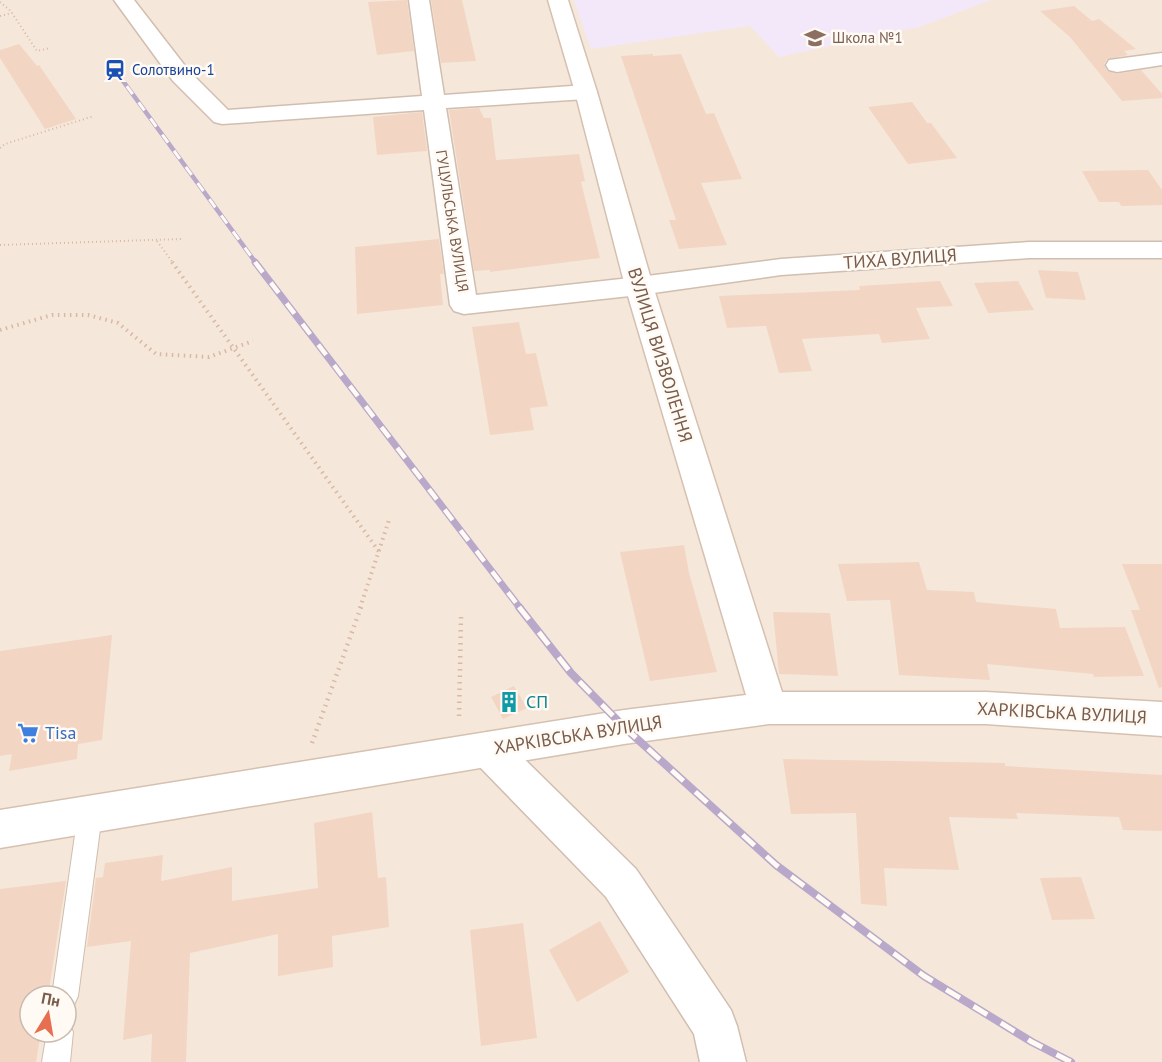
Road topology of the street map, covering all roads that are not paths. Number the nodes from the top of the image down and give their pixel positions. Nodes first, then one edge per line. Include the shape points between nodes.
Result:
1 (124, 0) edge
2 (419, 0) edge
3 (558, 0) edge
4 (1162, 59) edge
5 (1117, 65) dead end
6 (586, 92) junction
7 (434, 103) junction
8 (1162, 250) edge
9 (639, 286) junction
10 (769, 708) junction
11 (1162, 719) edge
12 (488, 749) junction
13 (90, 814) junction
14 (0, 829) edge
15 (67, 984) edge
16 (58, 1044) edge
17 (56, 1062) edge
18 (723, 1062) edge

1 - 7 street via 181,76 222,117
2 - 7 street, ГУЦУЛЬСЬКА ВУЛИЦЯ
3 - 6 street, ВУЛИЦЯ ВИЗВОЛЕННЯ
4 - 5 street
6 - 7 street
6 - 9 street, ВУЛИЦЯ ВИЗВОЛЕННЯ
7 - 9 street, ГУЦУЛЬСЬКА ВУЛИЦЯ via 465,305
8 - 9 street, ТИХА ВУЛИЦЯ via 1029,250 781,267
9 - 10 street, ВУЛИЦЯ ВИЗВОЛЕННЯ
10 - 11 street, ХАРКІВСЬКА ВУЛИЦЯ via 986,708
10 - 12 street, ХАРКІВСЬКА ВУЛИЦЯ
12 - 13 street, ХАРКІВСЬКА ВУЛИЦЯ
12 - 18 street via 621,883 715,1026
13 - 14 street, ХАРКІВСЬКА ВУЛИЦЯ
13 - 15 lane
16 - 17 lane

